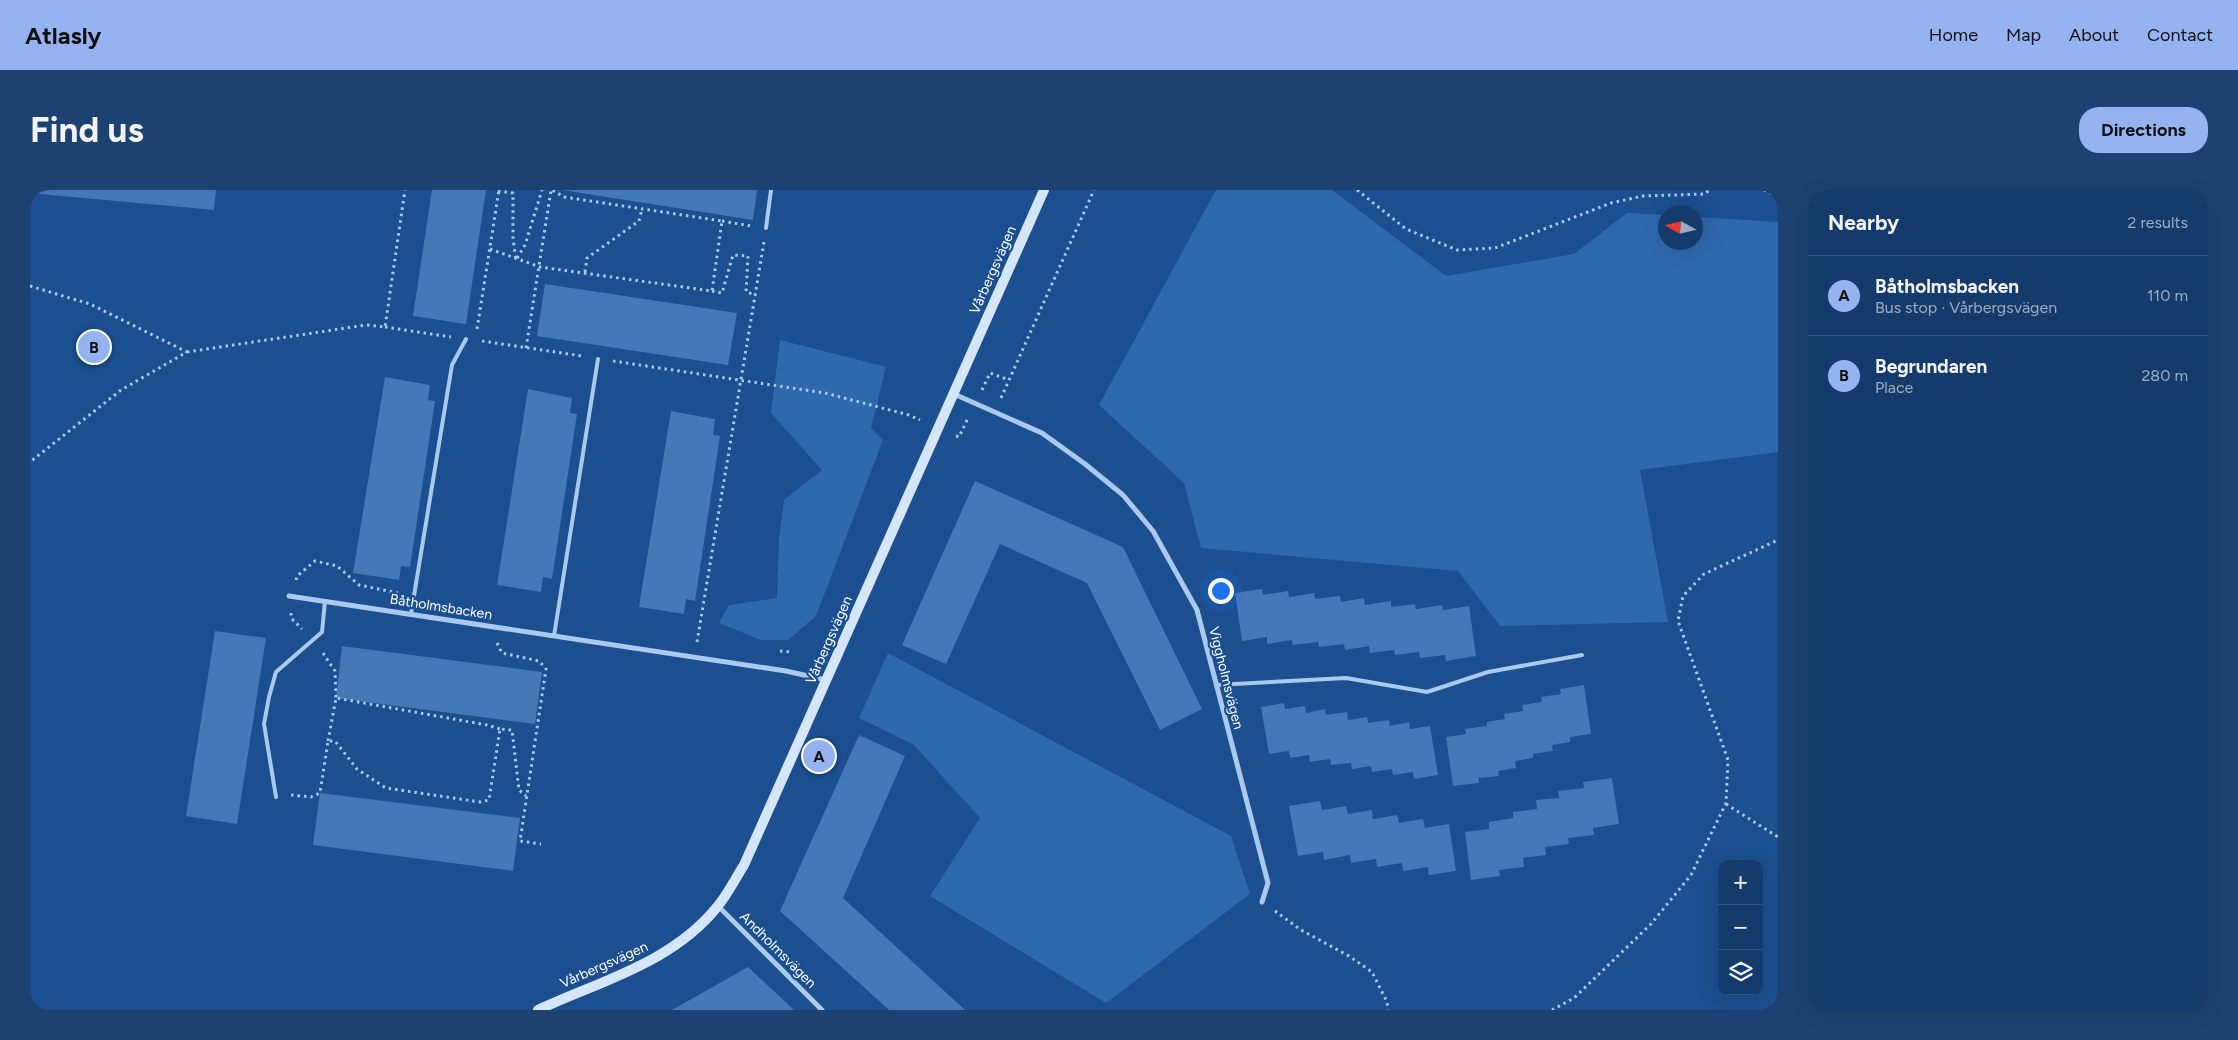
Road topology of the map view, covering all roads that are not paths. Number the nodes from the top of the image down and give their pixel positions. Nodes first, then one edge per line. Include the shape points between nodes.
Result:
1 (771, 190) edge
2 (1044, 190) edge
3 (766, 228) road end
4 (466, 339) road end
5 (598, 359) road end
6 (953, 394) junction
7 (289, 596) road end
8 (325, 601) junction
9 (411, 614) junction
10 (554, 636) junction
11 (1582, 655) dead end
12 (827, 680) junction
13 (1216, 685) junction
14 (276, 797) road end
15 (1262, 902) road end
16 (718, 906) junction
17 (538, 1010) edge
18 (822, 1010) edge

1 - 3 lane
2 - 6 street, Vårbergsvägen
4 - 9 lane via 452,365
5 - 10 lane
6 - 12 street, Vårbergsvägen
6 - 13 street, Viggholmsvägen via 1042,433 1123,495 1153,531 1198,610
7 - 8 street, Båtholmsbacken
8 - 9 street, Båtholmsbacken
8 - 14 lane via 322,632 276,672 269,697 264,724
9 - 10 street, Båtholmsbacken
10 - 12 street, Båtholmsbacken
11 - 13 lane via 1488,672 1427,692 1346,678
12 - 16 street, Vårbergsvägen via 744,865
13 - 15 street, Viggholmsvägen via 1268,883
16 - 17 street, Vårbergsvägen via 692,933 660,955 611,980
16 - 18 street, Andholmsvägen

